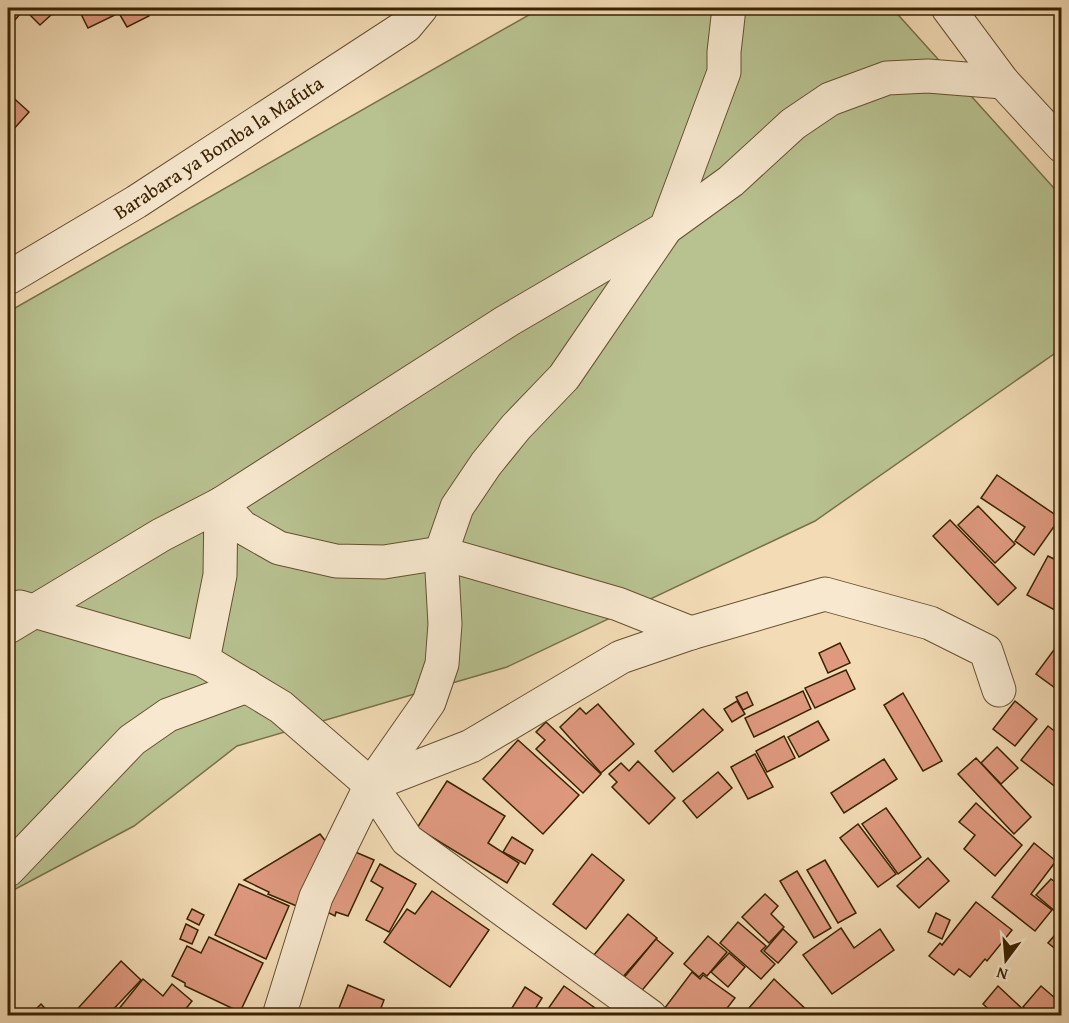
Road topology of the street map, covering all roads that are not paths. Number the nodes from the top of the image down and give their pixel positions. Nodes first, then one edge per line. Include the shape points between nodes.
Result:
1 (421, 8) edge
2 (729, 8) edge
3 (948, 8) edge
4 (1003, 82) junction
5 (1062, 146) edge
6 (666, 228) junction
7 (8, 278) edge
8 (221, 504) junction
9 (441, 553) junction
10 (16, 614) edge
11 (690, 633) junction
12 (203, 660) junction
13 (247, 686) junction
14 (999, 690) dead end
15 (371, 785) junction
16 (8, 870) edge
17 (279, 1016) edge
18 (650, 1016) edge

1 - 7 street, Barabara ya Bomba la Mafuta via 396,33 136,202
2 - 6 street via 724,72
3 - 4 street
4 - 5 street
4 - 6 street via 928,76 887,78 830,99 793,124 731,181
6 - 8 street via 507,321
6 - 9 street via 564,377 486,464 457,507
8 - 9 street via 242,527 279,548 336,561 384,562
8 - 10 street
8 - 12 street via 220,575
9 - 11 street via 618,604
9 - 15 street via 445,624 442,664 429,702
10 - 12 street
11 - 14 street via 825,594 930,623 986,651
11 - 15 street via 621,657 471,746
12 - 13 street
13 - 15 street via 281,707
13 - 16 street via 168,715 132,740
15 - 17 street via 316,897
15 - 18 street via 407,840

